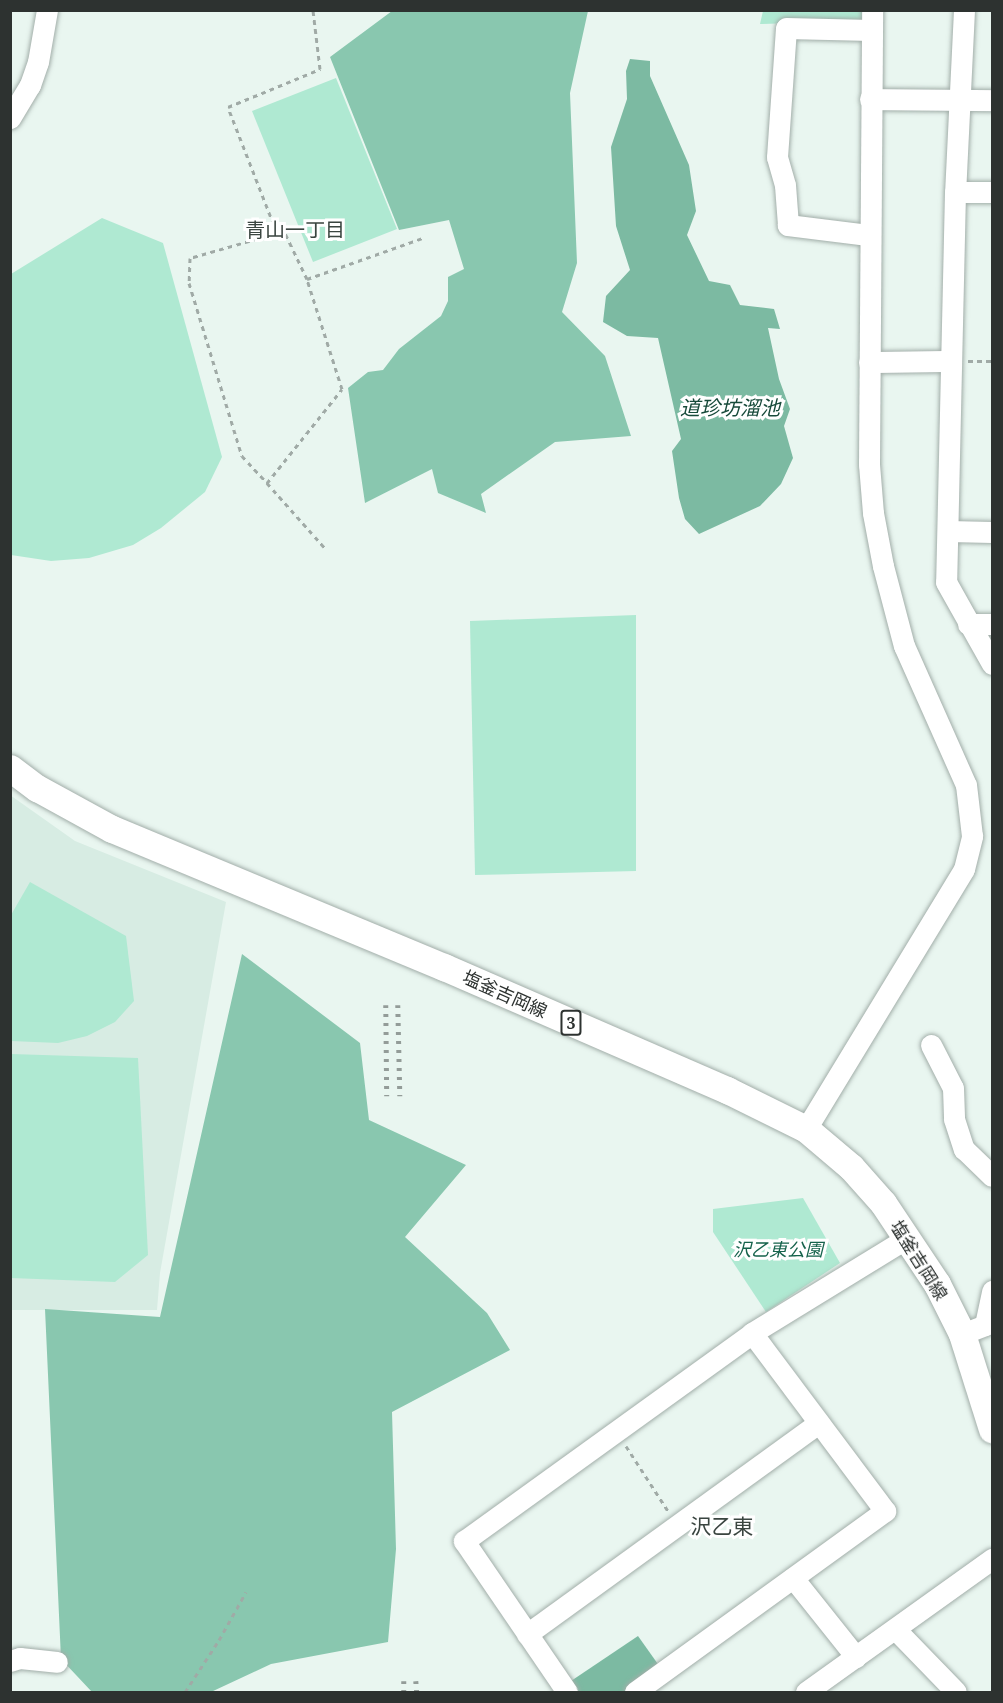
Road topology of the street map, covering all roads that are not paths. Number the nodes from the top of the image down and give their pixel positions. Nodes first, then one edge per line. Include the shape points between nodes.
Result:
1 (47, 10) edge
2 (964, 10) edge
3 (871, 20) edge
4 (870, 99) junction
5 (960, 100) junction
6 (993, 100) edge
7 (10, 118) edge
8 (955, 192) junction
9 (993, 192) edge
10 (868, 235) junction
11 (951, 361) junction
12 (869, 363) junction
13 (948, 531) junction
14 (993, 532) edge
15 (968, 624) junction
16 (993, 624) edge
17 (993, 664) edge
18 (10, 768) edge
19 (931, 1045) dead end
20 (806, 1129) junction
21 (993, 1176) edge
22 (907, 1238) junction
23 (993, 1291) edge
24 (752, 1333) junction
25 (962, 1334) junction
26 (819, 1423) junction
27 (993, 1429) edge
28 (993, 1559) edge
29 (793, 1578) junction
30 (896, 1630) junction
31 (527, 1634) junction
32 (856, 1657) junction
33 (10, 1660) edge
34 (57, 1662) dead end
35 (567, 1692) edge
36 (635, 1692) edge
37 (806, 1692) edge
38 (956, 1692) edge

1 - 7 street via 38,62 30,85
2 - 5 street
3 - 4 street
3 - 10 street via 786,28 777,157 786,185 788,225
4 - 5 street
4 - 10 street
5 - 6 street
5 - 8 street
8 - 9 street
8 - 11 street
10 - 12 street
11 - 12 street
11 - 13 street
12 - 20 street via 869,464 883,566 904,646 966,785 972,836 964,869
13 - 14 street
13 - 15 street via 946,582
15 - 16 street
15 - 17 street
18 - 20 main road, 塩釜吉岡線 / 3 via 37,788 112,829 444,967 727,1090
19 - 21 street via 953,1088 954,1119 964,1149
20 - 22 main road, 塩釜吉岡線 / 3 via 851,1167
22 - 24 street
22 - 25 main road, 塩釜吉岡線 / 3 via 937,1284
23 - 25 street via 985,1325
24 - 26 street
24 - 31 street via 464,1541
25 - 27 main road, 塩釜吉岡線 / 3
26 - 29 street via 885,1511
26 - 31 street
28 - 30 street
29 - 32 street
29 - 36 street
30 - 32 street
30 - 38 street
31 - 35 street
32 - 37 street
33 - 34 street

